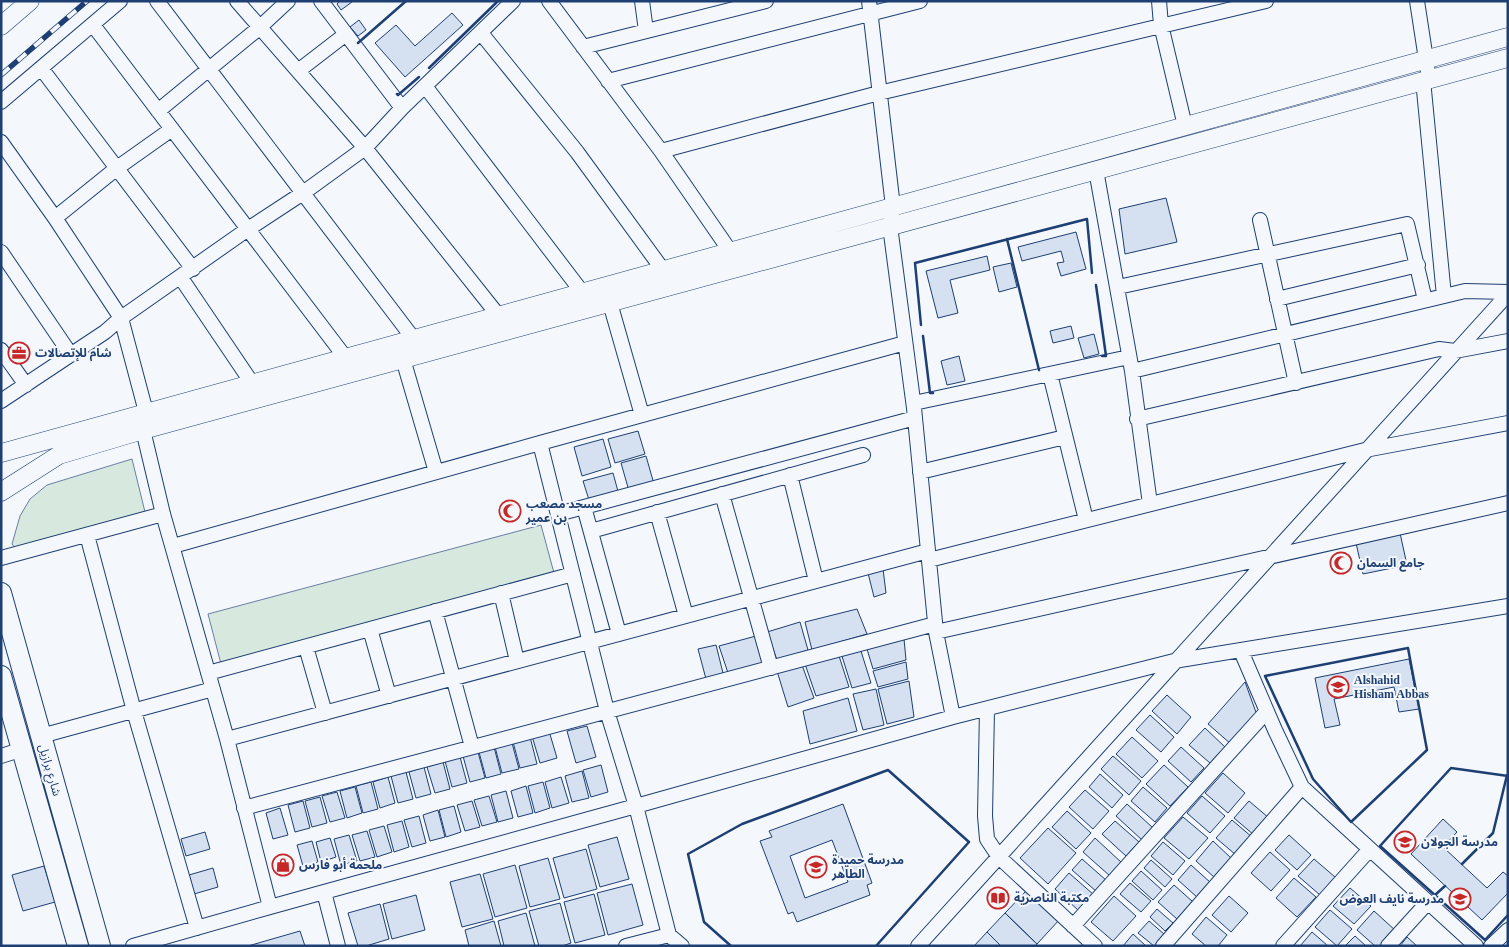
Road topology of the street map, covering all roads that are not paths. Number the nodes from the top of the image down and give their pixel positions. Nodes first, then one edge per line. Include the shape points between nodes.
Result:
1 (30, 1) edge
2 (120, 1) edge
3 (157, 1) edge
4 (237, 1) edge
5 (288, 1) edge
6 (321, 1) edge
7 (513, 1) edge
8 (549, 1) edge
9 (642, 1) edge
10 (766, 1) edge
11 (920, 1) edge
12 (1159, 1) edge
13 (1266, 1) edge
14 (1417, 1) edge
15 (714, 8) edge
16 (870, 8) edge
17 (92, 25) junction
18 (1161, 25) junction
19 (1, 26) edge
20 (260, 28) junction
21 (646, 31) junction
22 (481, 33) junction
23 (346, 34) junction
24 (1508, 37) edge
25 (583, 47) junction
26 (1508, 58) edge
27 (1426, 60) junction
28 (41, 68) junction
29 (208, 69) junction
30 (298, 71) junction
31 (1426, 80) junction
32 (608, 81) junction
33 (425, 86) junction
34 (879, 92) junction
35 (1, 102) edge
36 (402, 108) junction
37 (158, 111) junction
38 (1185, 126) junction
39 (172, 129) junction
40 (1, 142) edge
41 (365, 148) junction
42 (661, 151) junction
43 (117, 168) junction
44 (1096, 170) junction
45 (303, 194) junction
46 (893, 207) junction
47 (55, 218) junction
48 (1260, 220) dead end
49 (890, 226) junction
50 (248, 230) junction
51 (730, 251) junction
52 (1, 252) edge
53 (1267, 255) junction
54 (1418, 265) junction
55 (193, 269) junction
56 (664, 270) junction
57 (181, 278) junction
58 (1118, 287) junction
59 (582, 292) junction
60 (1508, 293) edge
61 (1444, 296) junction
62 (1277, 299) junction
63 (1425, 300) junction
64 (610, 302) junction
65 (498, 315) junction
66 (121, 318) junction
67 (1284, 334) junction
68 (414, 338) junction
69 (1508, 341) edge
70 (905, 343) junction
71 (1, 350) edge
72 (1455, 351) junction
73 (71, 355) junction
74 (1129, 356) junction
75 (345, 357) junction
76 (403, 359) junction
77 (1132, 371) junction
78 (1050, 374) junction
79 (252, 383) junction
80 (1296, 383) junction
81 (26, 385) junction
82 (1, 401) edge
83 (914, 403) junction
84 (146, 412) junction
85 (642, 415) junction
86 (915, 418) junction
87 (1137, 419) junction
88 (1508, 424) edge
89 (143, 430) junction
90 (1065, 437) junction
91 (540, 443) junction
92 (1365, 450) junction
93 (1, 453) edge
94 (864, 455) dead end
95 (436, 472) junction
96 (920, 472) junction
97 (790, 475) junction
98 (1, 492) edge
99 (722, 494) junction
100 (1508, 503) edge
101 (1150, 504) junction
102 (584, 507) junction
103 (658, 512) junction
104 (163, 514) junction
105 (558, 514) junction
106 (1086, 520) junction
107 (591, 530) junction
108 (87, 535) junction
109 (173, 546) junction
110 (929, 556) junction
111 (1270, 557) junction
112 (1, 558) edge
113 (573, 574) junction
114 (816, 581) junction
115 (1, 593) edge
116 (501, 593) junction
117 (753, 598) junction
118 (1508, 606) edge
119 (435, 611) junction
120 (686, 616) junction
121 (936, 628) junction
122 (370, 629) junction
123 (619, 634) junction
124 (590, 642) junction
125 (306, 647) junction
126 (1241, 651) junction
127 (1174, 661) junction
128 (517, 662) junction
129 (771, 668) junction
130 (208, 673) junction
131 (1, 676) edge
132 (453, 679) junction
133 (212, 689) junction
134 (389, 696) junction
135 (987, 708) junction
136 (134, 711) junction
137 (607, 711) junction
138 (1267, 711) junction
139 (325, 713) junction
140 (952, 717) junction
141 (41, 736) junction
142 (227, 739) junction
143 (472, 747) junction
144 (23, 749) junction
145 (1, 756) edge
146 (1302, 787) junction
147 (636, 806) junction
148 (244, 808) junction
149 (1370, 849) junction
150 (999, 857) junction
151 (324, 892) junction
152 (1428, 902) junction
153 (270, 907) junction
154 (1073, 926) junction
155 (196, 928) junction
156 (1508, 930) edge
157 (670, 935) junction
158 (1092, 945) edge
159 (78, 946) edge
160 (100, 946) edge
161 (133, 946) edge
162 (338, 946) edge
163 (626, 946) edge
164 (682, 946) edge
165 (918, 946) edge
166 (1163, 946) edge
167 (1283, 946) edge
168 (1388, 946) edge
169 (1476, 946) edge
170 (1491, 946) edge

1 - 19 main road
2 - 17 street
3 - 29 street
4 - 20 street
5 - 20 street
6 - 23 street
7 - 22 street
8 - 25 street
9 - 21 street
10 - 15 street
11 - 16 street
12 - 18 street
13 - 18 street
14 - 27 street
15 - 21 street
16 - 32 street
16 - 34 street
17 - 28 street
17 - 37 street
18 - 34 street
18 - 38 street
20 - 29 street
20 - 30 street
21 - 25 street
22 - 33 street
22 - 56 street via 577,152
23 - 30 street
23 - 36 street
24 - 27 main road
25 - 32 street
26 - 31 main road
27 - 31 street
27 - 38 main road
28 - 35 street
28 - 43 street
29 - 37 street
29 - 45 street
30 - 41 street
31 - 44 main road
31 - 61 street
32 - 42 street
33 - 36 street
33 - 59 street
34 - 42 street
34 - 46 street
36 - 41 street
37 - 39 street
38 - 46 main road
39 - 43 street
39 - 50 street
40 - 47 street
41 - 45 street
41 - 65 street
42 - 51 street
43 - 47 street
43 - 55 street
44 - 49 main road
44 - 58 street
45 - 50 street
45 - 68 street
46 - 49 street
46 - 51 main road
47 - 66 street
48 - 53 street
49 - 64 main road
49 - 70 street
50 - 55 street
50 - 75 street
51 - 56 main road
52 - 73 street
53 - 54 street via 1407,224
53 - 58 street
53 - 62 street
54 - 62 street
54 - 63 street
55 - 57 street
56 - 59 main road
57 - 66 street
57 - 79 street
58 - 74 street
59 - 65 main road
60 - 61 street via 1465,291
60 - 72 street
61 - 63 street
62 - 67 street
63 - 67 street
64 - 76 main road
64 - 85 street
65 - 68 main road
66 - 73 street
66 - 84 street
67 - 77 street
67 - 80 street
68 - 75 main road
69 - 72 street
70 - 83 street
70 - 85 street
71 - 81 street
72 - 80 street via 1440,349
72 - 92 street
73 - 81 street
74 - 77 street
74 - 78 street
75 - 79 main road
76 - 89 main road
76 - 95 street
77 - 87 street
78 - 83 street
78 - 90 street
79 - 84 main road
80 - 87 street
81 - 82 street
83 - 86 street
84 - 93 main road
85 - 91 street
86 - 96 street
86 - 102 street
87 - 101 street
88 - 92 street
89 - 98 main road via 59,455
89 - 104 street
90 - 96 street
90 - 106 street
91 - 95 street
91 - 105 street
92 - 101 street
92 - 111 street
94 - 97 street
95 - 109 street
96 - 110 street
97 - 99 street
97 - 114 street
99 - 103 street
99 - 117 street
100 - 111 street
101 - 106 street
102 - 105 street
102 - 107 street
103 - 107 street
103 - 120 street
104 - 108 street
104 - 109 street
105 - 113 street
106 - 110 street
107 - 123 street
108 - 112 street
108 - 136 street
109 - 130 street
110 - 114 street
110 - 121 street
111 - 121 street
111 - 127 street
113 - 116 street
113 - 124 street
114 - 117 street
115 - 141 highway, شارع برازيل
116 - 119 street
116 - 128 street
117 - 120 street
117 - 129 street
118 - 126 street
119 - 122 street
119 - 132 street
120 - 123 street
121 - 129 street
121 - 140 street
122 - 125 street
122 - 134 street
123 - 124 street
124 - 128 street
124 - 137 street
125 - 130 street
125 - 139 street
126 - 127 street
126 - 138 street
127 - 135 street
127 - 150 street
128 - 132 street
129 - 137 street
130 - 133 street
131 - 144 highway, شارع برازيل
132 - 134 street
132 - 143 street
133 - 136 street
133 - 142 street
134 - 139 street
135 - 140 street
135 - 150 street via 984,816 987,839
136 - 141 street
136 - 155 street
137 - 143 street
137 - 147 street
138 - 146 street
138 - 154 street
139 - 142 street
140 - 147 street
141 - 160 highway, شارع برازيل
142 - 148 street
143 - 148 street
144 - 145 street
144 - 159 highway, شارع برازيل
146 - 149 street
146 - 166 street
147 - 151 street
147 - 157 street
148 - 153 street
149 - 152 street
149 - 167 street
150 - 154 street
150 - 165 street
151 - 153 street
151 - 162 street
152 - 168 street
152 - 169 street
153 - 155 street
154 - 158 street
155 - 161 street
156 - 170 street
157 - 163 street
157 - 164 street

